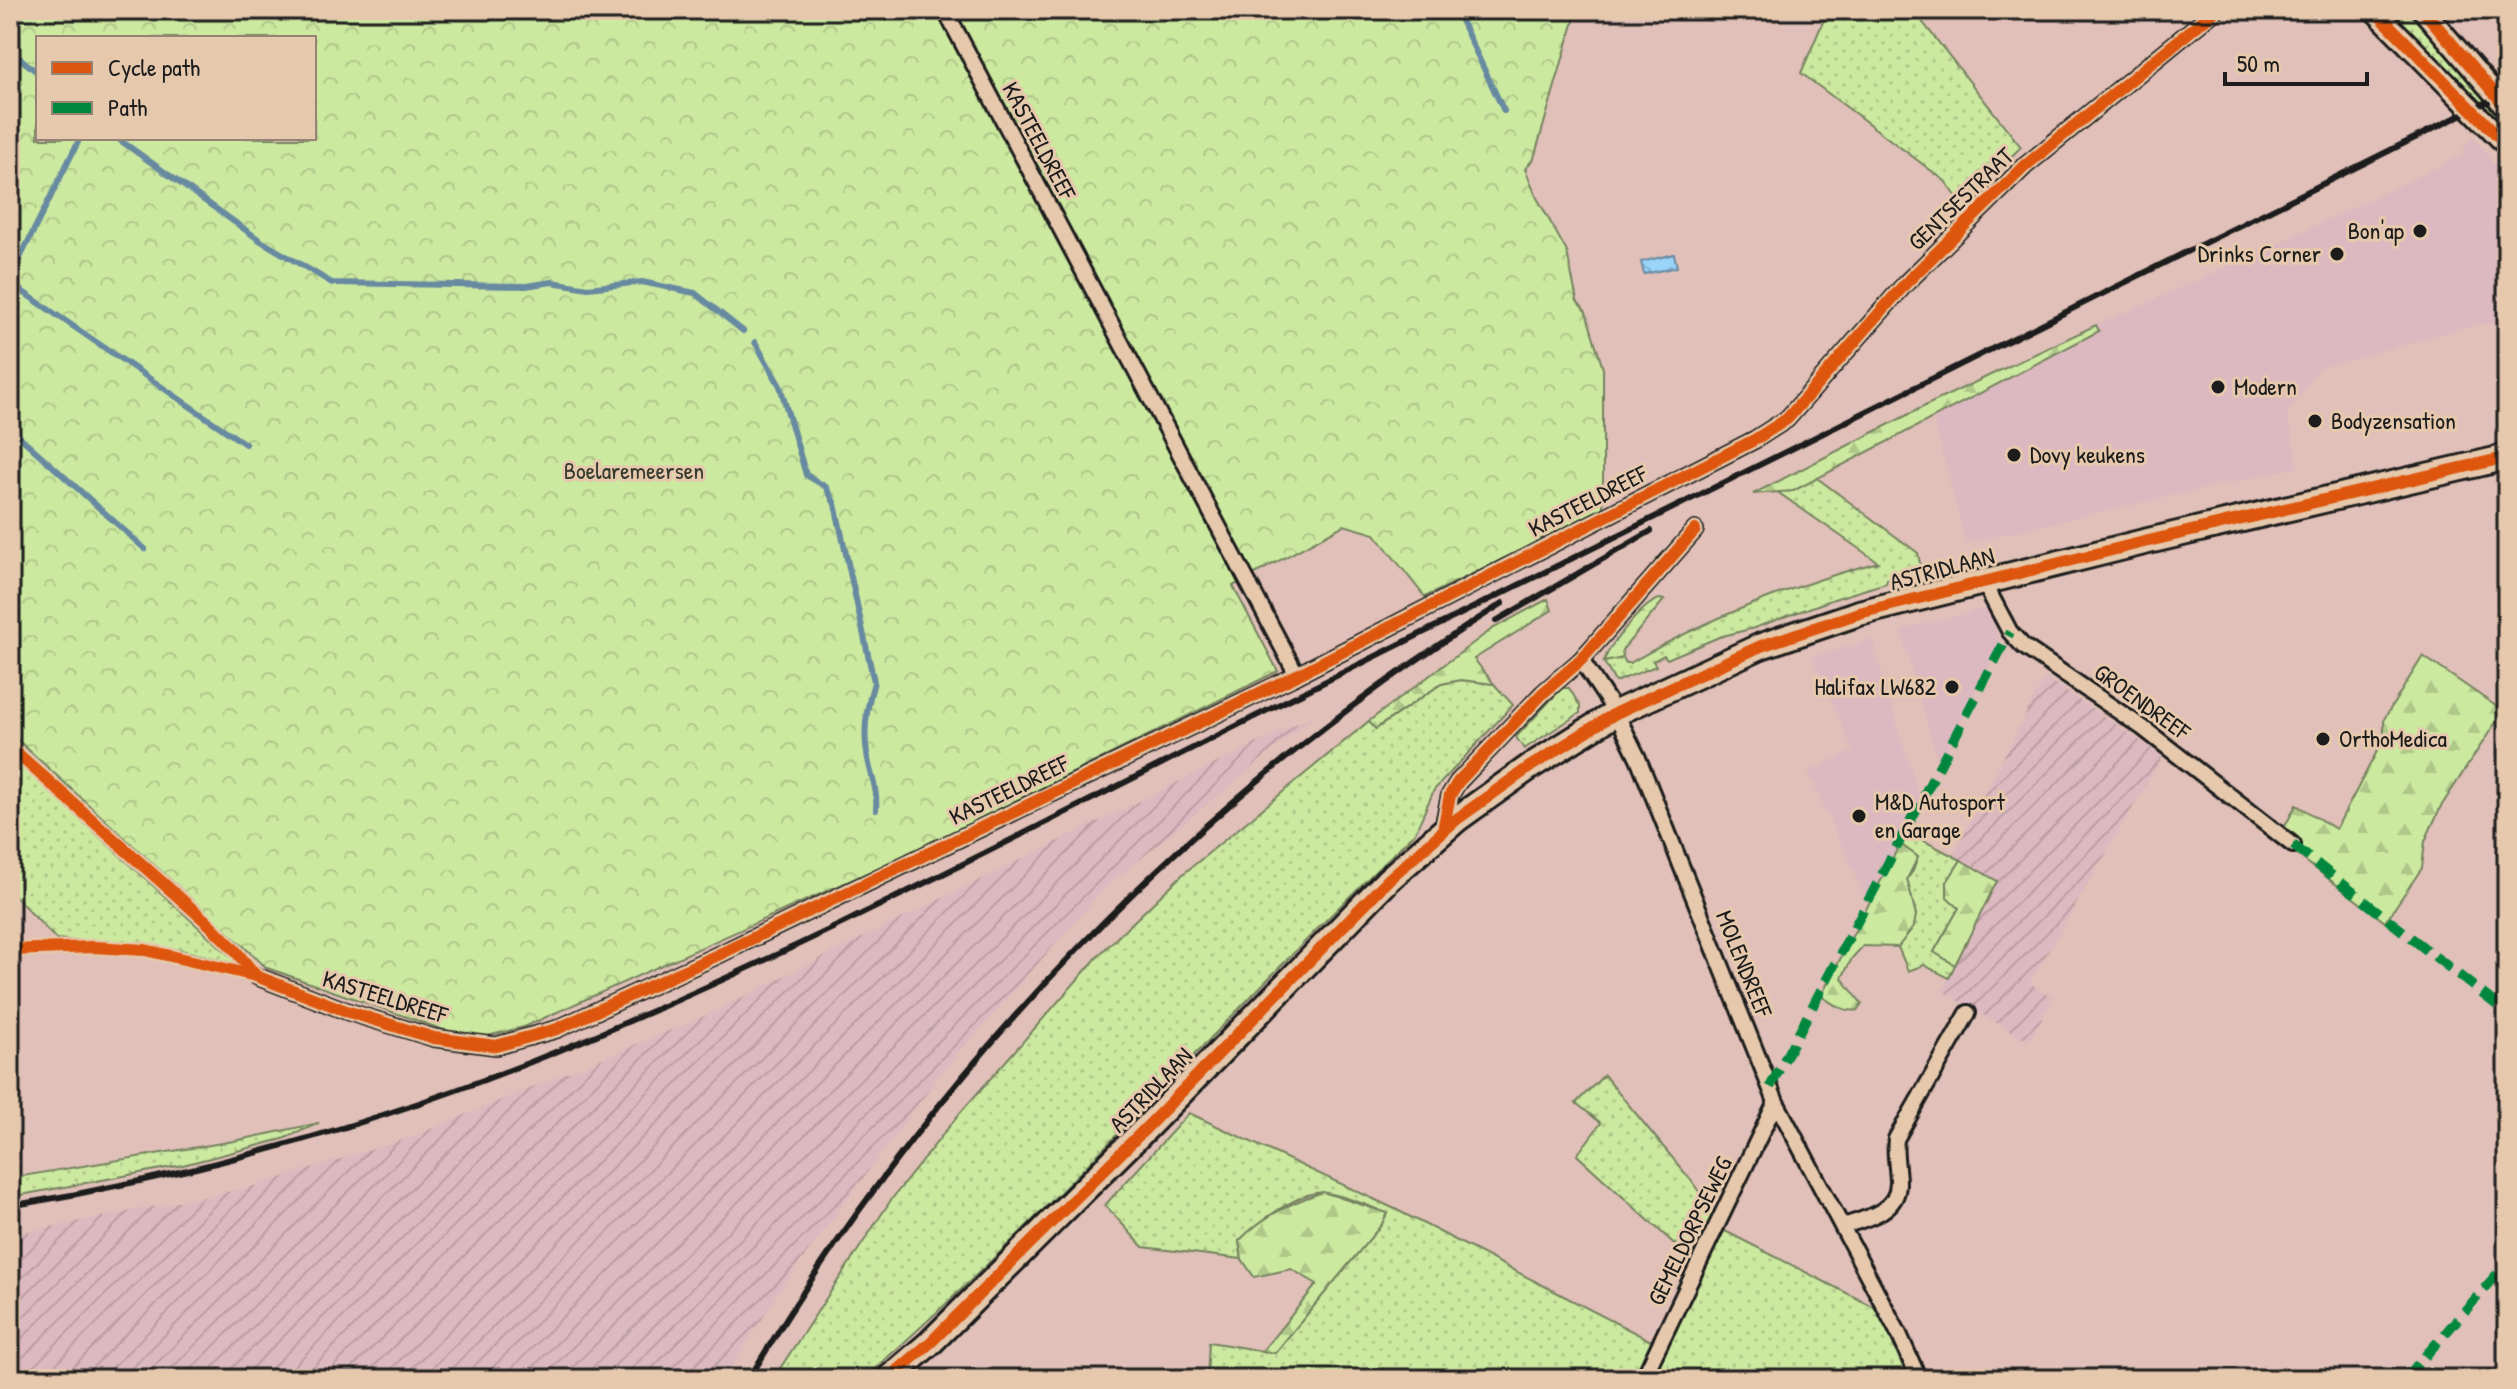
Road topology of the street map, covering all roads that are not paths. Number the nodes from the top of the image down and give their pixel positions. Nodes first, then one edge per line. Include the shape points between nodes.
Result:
1 (945, 10) edge
2 (2216, 10) edge
3 (2374, 10) edge
4 (2423, 10) edge
5 (2507, 108) edge
6 (2507, 145) edge
7 (1756, 439) joint
8 (2503, 459) edge
9 (1695, 530) dead end
10 (1983, 581) junction
11 (1581, 660) junction
12 (1297, 675) junction
13 (1616, 713) junction
14 (1443, 830) junction
15 (2293, 845) dead end
16 (256, 976) dead end
17 (1968, 1013) dead end
18 (1776, 1102) junction
19 (1843, 1226) junction
20 (1918, 1375) edge
21 (888, 1379) edge
22 (1643, 1379) edge

1 - 12 street, KASTEELDREEF
2 - 7 street, GENTSESTRAAT via 2025,166 1905,284 1787,419
3 - 6 main road
4 - 5 main road
7 - 12 street, KASTEELDREEF
8 - 10 main road, ASTRIDLAAN
9 - 11 street
10 - 13 main road, ASTRIDLAAN via 1859,613 1761,646
10 - 15 street, GROENDREEF via 2023,646 2143,728
11 - 13 street
11 - 14 street via 1458,782
12 - 16 street, KASTEELDREEF via 557,1029 496,1046 434,1038
13 - 14 main road, ASTRIDLAAN
13 - 18 street, MOLENDREEF
14 - 21 main road, ASTRIDLAAN
17 - 19 street via 1896,1139 1894,1199 1879,1214
18 - 19 street, MOLENDREEF
18 - 22 street, GEMELDORPSEWEG
19 - 20 street, MOLENDREEF

